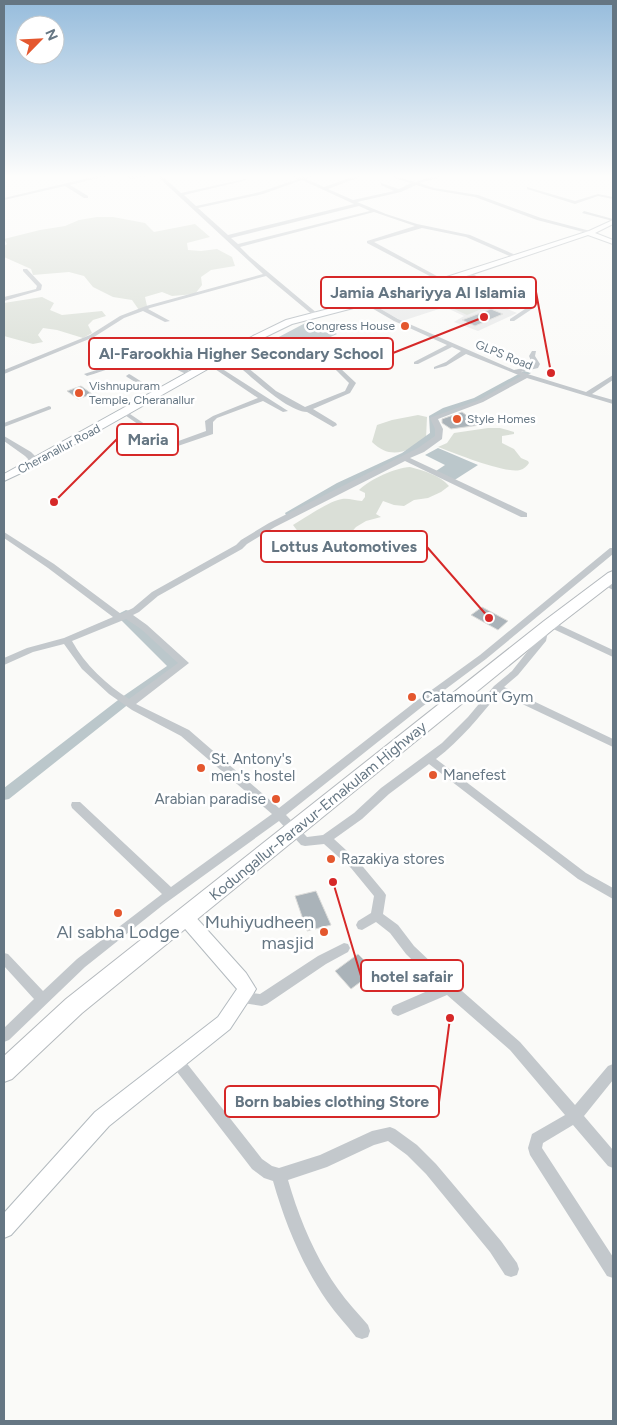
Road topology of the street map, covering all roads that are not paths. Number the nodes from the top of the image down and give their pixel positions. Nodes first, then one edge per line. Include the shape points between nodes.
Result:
1 (232, 242) edge
2 (255, 242) edge
3 (371, 242) edge
4 (481, 242) edge
5 (561, 242) edge
6 (237, 246) junction
7 (516, 257) junction
8 (25, 270) dead end
9 (467, 273) junction
10 (268, 274) junction
11 (443, 281) junction
12 (4, 298) edge
13 (365, 302) junction
14 (144, 309) junction
15 (316, 315) junction
16 (512, 320) dead end
17 (167, 321) dead end
18 (451, 345) junction
19 (466, 351) junction
20 (122, 352) dead end
21 (534, 352) dead end
22 (228, 354) junction
23 (132, 360) junction
24 (416, 363) dead end
25 (211, 364) junction
26 (337, 368) dead end
27 (436, 368) dead end
28 (4, 372) edge
29 (87, 374) dead end
30 (193, 374) junction
31 (520, 375) junction
32 (129, 376) dead end
33 (613, 377) edge
34 (158, 394) junction
35 (587, 394) junction
36 (263, 398) junction
37 (613, 402) edge
38 (49, 408) dead end
39 (308, 409) junction
40 (285, 411) dead end
41 (125, 413) junction
42 (4, 425) edge
43 (333, 425) dead end
44 (4, 438) edge
45 (404, 458) junction
46 (36, 462) junction
47 (4, 478) edge
48 (524, 515) dead end
49 (4, 534) edge
50 (613, 550) edge
51 (610, 582) edge
52 (123, 616) junction
53 (548, 626) junction
54 (67, 640) junction
55 (613, 654) edge
56 (4, 662) edge
57 (497, 688) junction
58 (126, 702) junction
59 (613, 743) edge
60 (429, 759) junction
61 (76, 805) dead end
62 (279, 814) junction
63 (292, 831) junction
64 (326, 839) junction
65 (170, 894) junction
66 (613, 894) edge
67 (377, 916) junction
68 (186, 918) junction
69 (362, 925) dead end
70 (344, 948) dead end
71 (4, 958) edge
72 (449, 988) junction
73 (240, 998) junction
74 (42, 999) junction
75 (398, 1010) dead end
76 (4, 1036) edge
77 (176, 1060) junction
78 (613, 1070) edge
79 (4, 1072) edge
80 (574, 1117) junction
81 (613, 1161) edge
82 (280, 1175) junction
83 (4, 1228) edge
84 (510, 1269) dead end
85 (613, 1270) edge
86 (362, 1331) dead end

1 - 6 street
2 - 6 street
3 - 11 street
4 - 7 street
5 - 7 main road, Cheranallur Road
6 - 10 street
7 - 9 main road, Cheranallur Road
8 - 12 street via 40,286 38,290
9 - 11 main road, Cheranallur Road
9 - 16 street via 532,307
10 - 14 street
10 - 15 street
11 - 13 main road, Cheranallur Road
13 - 15 main road, Cheranallur Road
13 - 18 street, GLPS Road
14 - 17 street
14 - 28 street via 122,317 92,336
15 - 22 main road, Cheranallur Road via 289,322
18 - 19 street, GLPS Road
18 - 24 street
19 - 27 street via 446,366
19 - 31 street, GLPS Road
20 - 23 street
21 - 31 street via 532,356 538,364
22 - 25 main road, Cheranallur Road
22 - 39 street via 266,387 296,407
23 - 29 street
23 - 30 street via 153,357
25 - 30 main road, Cheranallur Road
25 - 36 street
26 - 39 street via 353,383 348,392
30 - 34 main road, Cheranallur Road
31 - 35 street, GLPS Road
31 - 45 street via 481,401 434,418 439,437
32 - 34 street
33 - 35 street
34 - 41 main road, Cheranallur Road
35 - 37 street, GLPS Road
36 - 40 street
36 - 41 street via 209,421 210,432 172,446
38 - 42 street
39 - 43 street
41 - 46 main road, Cheranallur Road
44 - 46 street
45 - 48 street
45 - 52 street via 272,525
46 - 47 main road, Cheranallur Road
49 - 52 street
50 - 62 street via 484,657
51 - 53 highway, Kodungallur-Paravur-Ernakulam Highway
52 - 54 street
52 - 58 street via 144,627 184,663
53 - 55 street
53 - 57 street via 543,640 515,673
53 - 63 highway, Kodungallur-Paravur-Ernakulam Highway
54 - 56 street via 30,650
54 - 58 street via 95,676
57 - 59 street
57 - 60 street via 472,720
58 - 62 street via 185,733
60 - 64 street
60 - 66 street via 582,876
61 - 65 street
62 - 63 street
62 - 65 street
63 - 64 street via 305,842
63 - 68 highway, Kodungallur-Paravur-Ernakulam Highway
64 - 67 street via 346,855 380,895
65 - 74 street via 81,963
67 - 69 street
67 - 72 street via 394,929 410,950
68 - 73 main road via 240,978 247,989
68 - 79 highway, Kodungallur-Paravur-Ernakulam Highway via 74,1006
70 - 73 street via 262,1000
71 - 74 street
72 - 75 street
72 - 80 street via 515,1046
73 - 77 main road via 224,1023
74 - 76 street
77 - 82 street via 257,1164 268,1173
77 - 83 main road via 102,1119
78 - 80 street
80 - 81 street
80 - 85 street via 537,1139 535,1148
82 - 84 street via 309,1167 372,1138 390,1134 403,1142 444,1184
82 - 86 street via 290,1209 317,1269 330,1292

